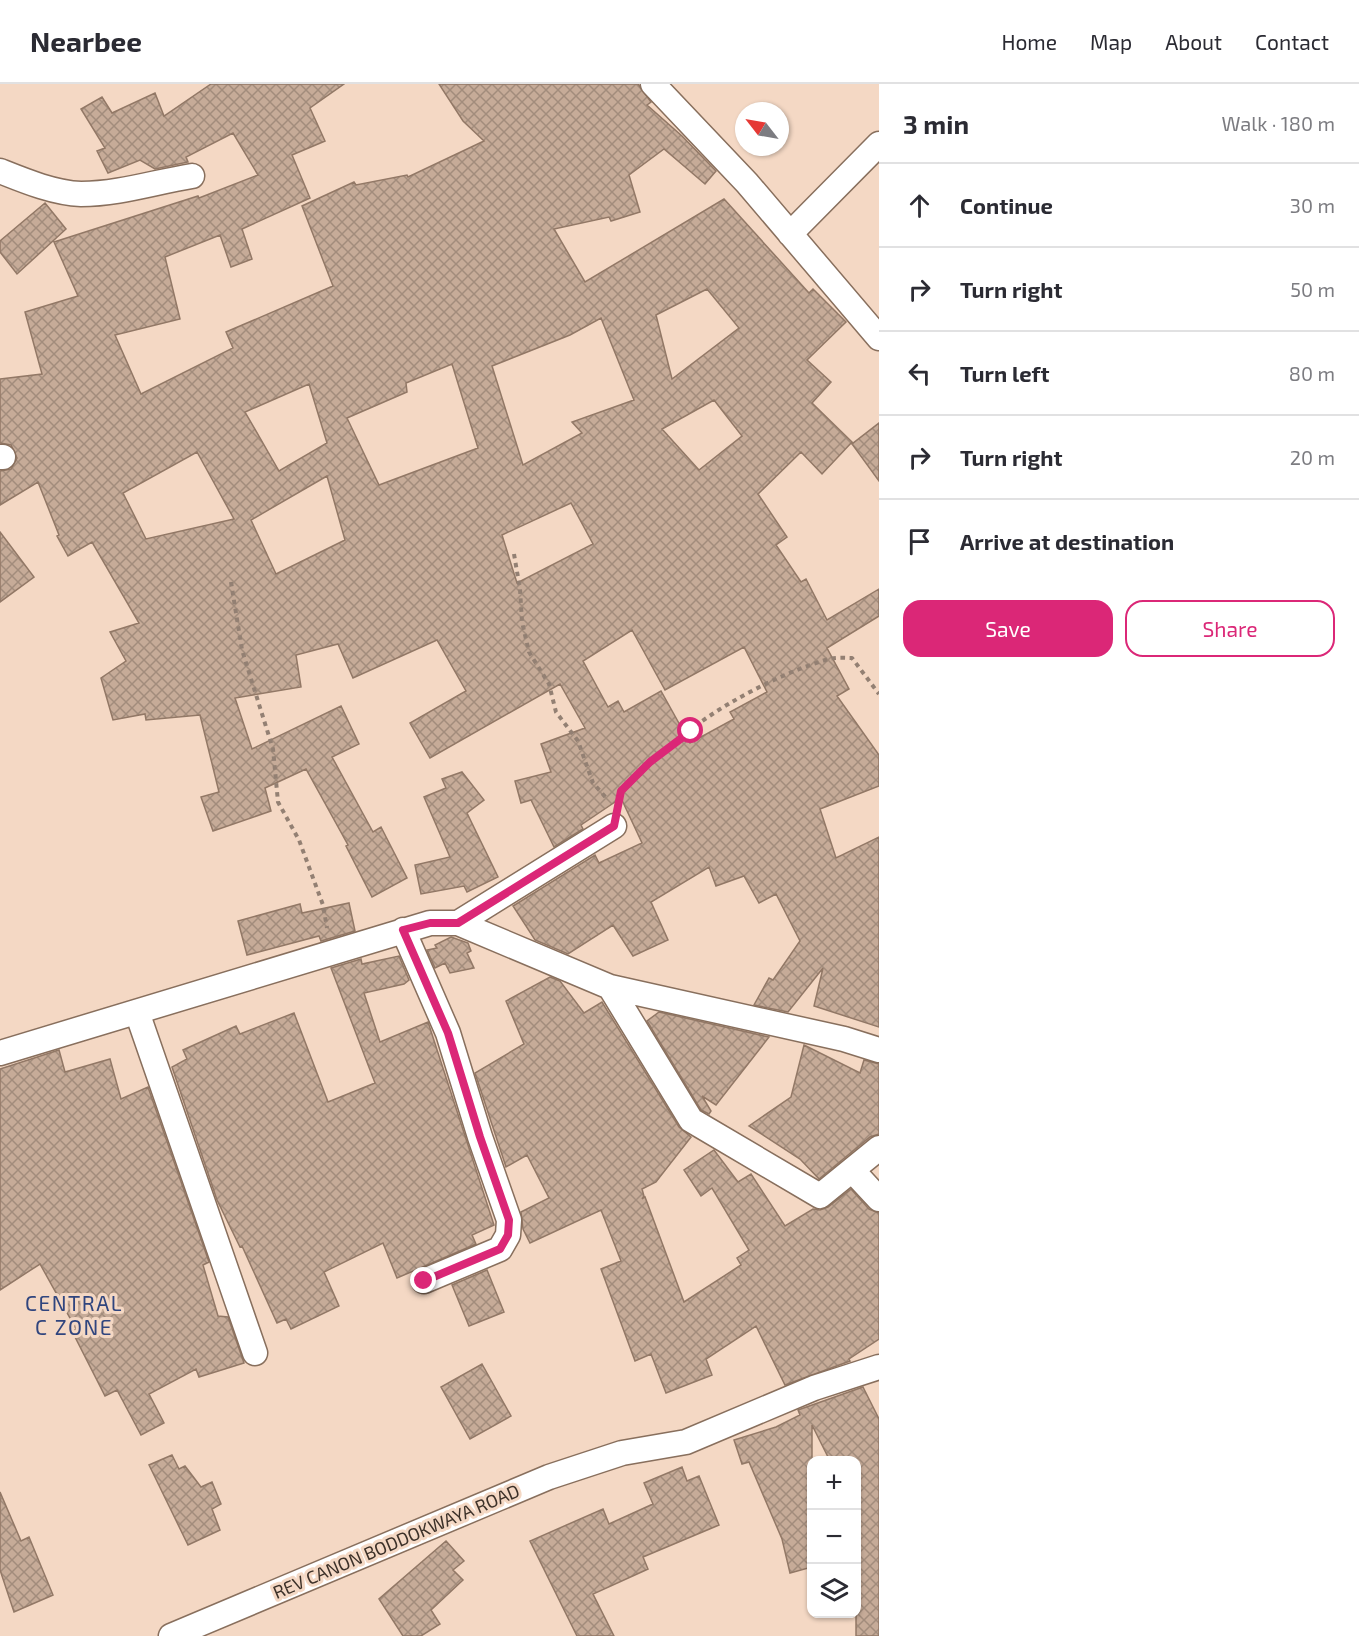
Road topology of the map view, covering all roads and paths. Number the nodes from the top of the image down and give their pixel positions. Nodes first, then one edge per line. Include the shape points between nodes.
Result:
1 (653, 84) edge
2 (879, 144) edge
3 (0, 171) edge
4 (192, 176) dead end
5 (790, 234) junction
6 (879, 338) edge
7 (514, 554) dead end
8 (231, 582) dead end
9 (879, 694) edge
10 (616, 818) junction
11 (458, 923) junction
12 (403, 930) junction
13 (330, 952) junction
14 (610, 987) junction
15 (137, 1012) junction
16 (879, 1050) edge
17 (0, 1053) edge
18 (879, 1148) edge
19 (852, 1170) junction
20 (879, 1199) edge
21 (424, 1281) dead end
22 (255, 1353) dead end
23 (879, 1367) edge
24 (171, 1636) edge

1 - 5 street
2 - 5 street
3 - 4 street via 30,183 79,194 120,192
5 - 6 street
7 - 10 path via 529,652 549,684 556,712 578,741 592,783
8 - 13 path via 242,650 273,749 278,802 300,840 323,905
9 - 10 path via 852,658 831,658 769,683 731,702 650,762 621,791
10 - 11 street
11 - 12 street via 430,923
11 - 14 street
12 - 13 street
12 - 21 street via 448,1033 509,1220 508,1235 500,1249
13 - 15 street
14 - 16 street
14 - 19 street via 691,1120 820,1196
15 - 17 street
15 - 22 street
18 - 19 street
19 - 20 street
23 - 24 street, REV CANON BODDOKWAYA ROAD via 814,1388 686,1442 622,1453 549,1477

